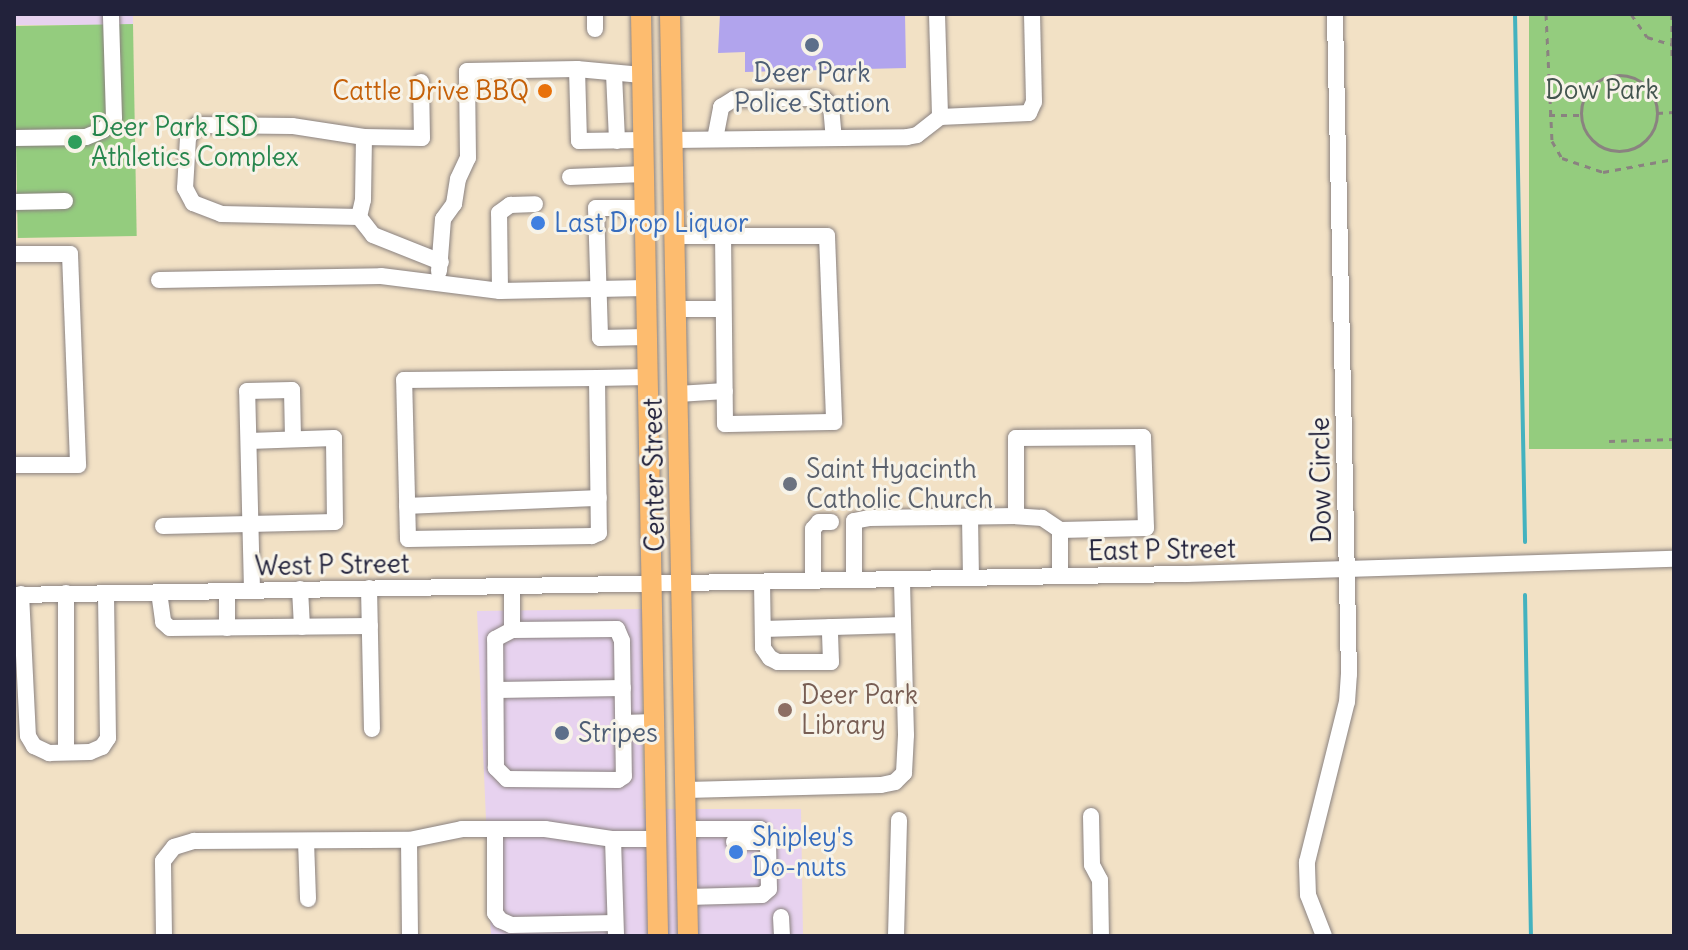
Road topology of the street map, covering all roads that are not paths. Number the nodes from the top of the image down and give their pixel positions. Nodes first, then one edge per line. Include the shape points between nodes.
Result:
1 (111, 14) edge
2 (641, 14) edge
3 (670, 14) edge
4 (937, 14) edge
5 (1032, 14) edge
6 (1335, 14) edge
7 (577, 69) junction
8 (614, 74) junction
9 (642, 78) junction
10 (672, 81) junction
11 (421, 82) dead end
12 (940, 117) junction
13 (364, 137) junction
14 (14, 138) edge
15 (834, 138) junction
16 (715, 139) junction
17 (643, 140) junction
18 (673, 140) junction
19 (617, 141) junction
20 (644, 174) junction
21 (570, 177) dead end
22 (65, 201) dead end
23 (14, 202) edge
24 (535, 204) dead end
25 (645, 208) junction
26 (359, 217) junction
27 (675, 236) junction
28 (723, 236) junction
29 (14, 254) edge
30 (441, 262) junction
31 (159, 280) dead end
32 (436, 283) junction
33 (677, 287) junction
34 (646, 288) junction
35 (598, 289) junction
36 (500, 291) junction
37 (677, 309) junction
38 (723, 309) junction
39 (647, 337) junction
40 (597, 378) junction
41 (648, 384) junction
42 (725, 391) junction
43 (678, 392) junction
44 (293, 439) junction
45 (249, 441) junction
46 (14, 465) edge
47 (599, 498) junction
48 (407, 506) junction
49 (970, 516) junction
50 (1016, 516) junction
51 (831, 522) dead end
52 (250, 524) junction
53 (163, 526) dead end
54 (1060, 530) junction
55 (1674, 559) edge
56 (1346, 568) junction
57 (1060, 576) junction
58 (971, 578) junction
59 (902, 579) junction
60 (854, 580) junction
61 (813, 581) junction
62 (762, 582) junction
63 (682, 583) junction
64 (652, 584) junction
65 (512, 586) junction
66 (369, 588) junction
67 (300, 589) junction
68 (252, 590) junction
69 (227, 591) junction
70 (159, 592) junction
71 (66, 593) junction
72 (106, 593) junction
73 (18, 594) edge
74 (903, 625) junction
75 (370, 626) junction
76 (302, 627) junction
77 (830, 627) junction
78 (227, 628) junction
79 (763, 629) junction
80 (512, 630) junction
81 (623, 688) junction
82 (496, 690) junction
83 (654, 722) junction
84 (623, 723) junction
85 (372, 729) dead end
86 (66, 752) junction
87 (686, 790) junction
88 (1091, 816) dead end
89 (899, 820) dead end
90 (715, 828) junction
91 (495, 829) junction
92 (686, 829) junction
93 (613, 839) junction
94 (656, 839) junction
95 (409, 840) junction
96 (306, 841) junction
97 (768, 842) junction
98 (687, 897) junction
99 (308, 899) dead end
100 (781, 917) dead end
101 (615, 930) edge
102 (164, 936) edge
103 (410, 936) edge
104 (658, 936) edge
105 (688, 936) edge
106 (782, 936) edge
107 (896, 936) edge
108 (1101, 936) edge
109 (1324, 936) edge

1 - 14 street via 114,118 86,137
2 - 9 main road, Center Street
3 - 10 main road, Center Street
4 - 12 street
5 - 12 street via 1032,110
6 - 56 street, Dow Circle
7 - 8 street
7 - 19 street via 579,141
7 - 30 street via 467,71 468,158 454,204 443,219
8 - 9 street
8 - 19 street
9 - 10 main road
9 - 17 main road, Center Street
10 - 18 main road, Center Street
11 - 13 street via 422,138
12 - 15 street via 917,135
13 - 26 street
13 - 26 street via 292,126 197,125 188,138 185,168 185,188 193,203 221,214
15 - 16 street
15 - 16 street via 831,106 815,98 734,99 721,107
16 - 18 street
17 - 18 main road
17 - 19 street
17 - 20 main road, Center Street
18 - 27 main road, Center Street
20 - 21 street
20 - 25 main road, Center Street
22 - 23 street
24 - 36 street via 510,205 499,213
25 - 34 main road, Center Street
25 - 35 street via 596,208
26 - 30 street via 373,235
27 - 28 street
27 - 33 main road, Center Street
28 - 38 street
28 - 42 street via 827,236 834,422 725,424
29 - 46 street via 70,254 78,465
30 - 32 street
31 - 32 street via 381,276
32 - 36 street
33 - 34 main road
33 - 37 main road, Center Street
34 - 35 street
34 - 39 main road, Center Street
35 - 36 street
35 - 39 street via 600,338
37 - 38 street
37 - 43 main road, Center Street
38 - 42 street
39 - 41 main road, Center Street
40 - 41 street
40 - 47 street
40 - 48 street via 404,380
41 - 43 main road
41 - 64 main road, Center Street
42 - 43 street
43 - 63 main road, Center Street
44 - 45 street
44 - 45 street via 292,390 247,391
44 - 52 street via 334,438 335,522
45 - 52 street
47 - 48 street
47 - 48 street via 601,528 592,536 408,539
49 - 50 street
49 - 58 street
49 - 60 street via 851,522
50 - 54 street via 1042,518
50 - 54 street via 1016,438 1143,437 1146,528
51 - 61 street via 819,522 813,529
52 - 53 street
52 - 68 street
54 - 57 street
55 - 56 street, East P Street
56 - 57 street, East P Street
56 - 109 street, Dow Circle via 1347,702 1307,862 1308,895
57 - 58 street, East P Street
58 - 59 street, East P Street
59 - 60 street, East P Street
59 - 74 street
60 - 61 street, East P Street
61 - 62 street, East P Street
62 - 63 street, East P Street
62 - 79 street
63 - 64 street, East P Street
63 - 87 main road, Center Street
64 - 65 street, West P Street
64 - 83 main road, Center Street
65 - 66 street, West P Street
65 - 80 street
66 - 67 street, West P Street
66 - 75 street
67 - 68 street, West P Street
67 - 76 street
68 - 69 street, West P Street
69 - 70 street, West P Street
69 - 78 street
70 - 72 street, West P Street
70 - 78 street via 163,622 170,628
71 - 72 street, West P Street
71 - 73 street, West P Street
71 - 86 street
72 - 86 street via 108,738 90,752
73 - 86 street via 28,736 49,753
74 - 77 street
74 - 87 street via 904,773 895,782
75 - 76 street
75 - 85 street
76 - 78 street
77 - 79 street
77 - 79 street via 831,662 778,662 763,648
80 - 81 street via 617,629
80 - 82 street via 495,639
81 - 82 street
81 - 84 street
82 - 84 street via 496,768 507,779 618,780 624,776
83 - 84 street
83 - 94 main road, Center Street
87 - 92 main road, Center Street
88 - 108 street
89 - 107 street
90 - 92 street
90 - 97 street via 753,827 765,833
90 - 97 street via 717,839
91 - 93 street via 545,829
91 - 95 street via 462,829
91 - 101 street via 495,913 511,925
92 - 98 main road, Center Street
93 - 94 street
93 - 101 street
94 - 104 main road, Center Street
95 - 96 street
95 - 103 street
96 - 99 street
96 - 102 street via 194,841 174,847 163,861
97 - 98 street via 767,893
98 - 105 main road, Center Street
100 - 106 street

